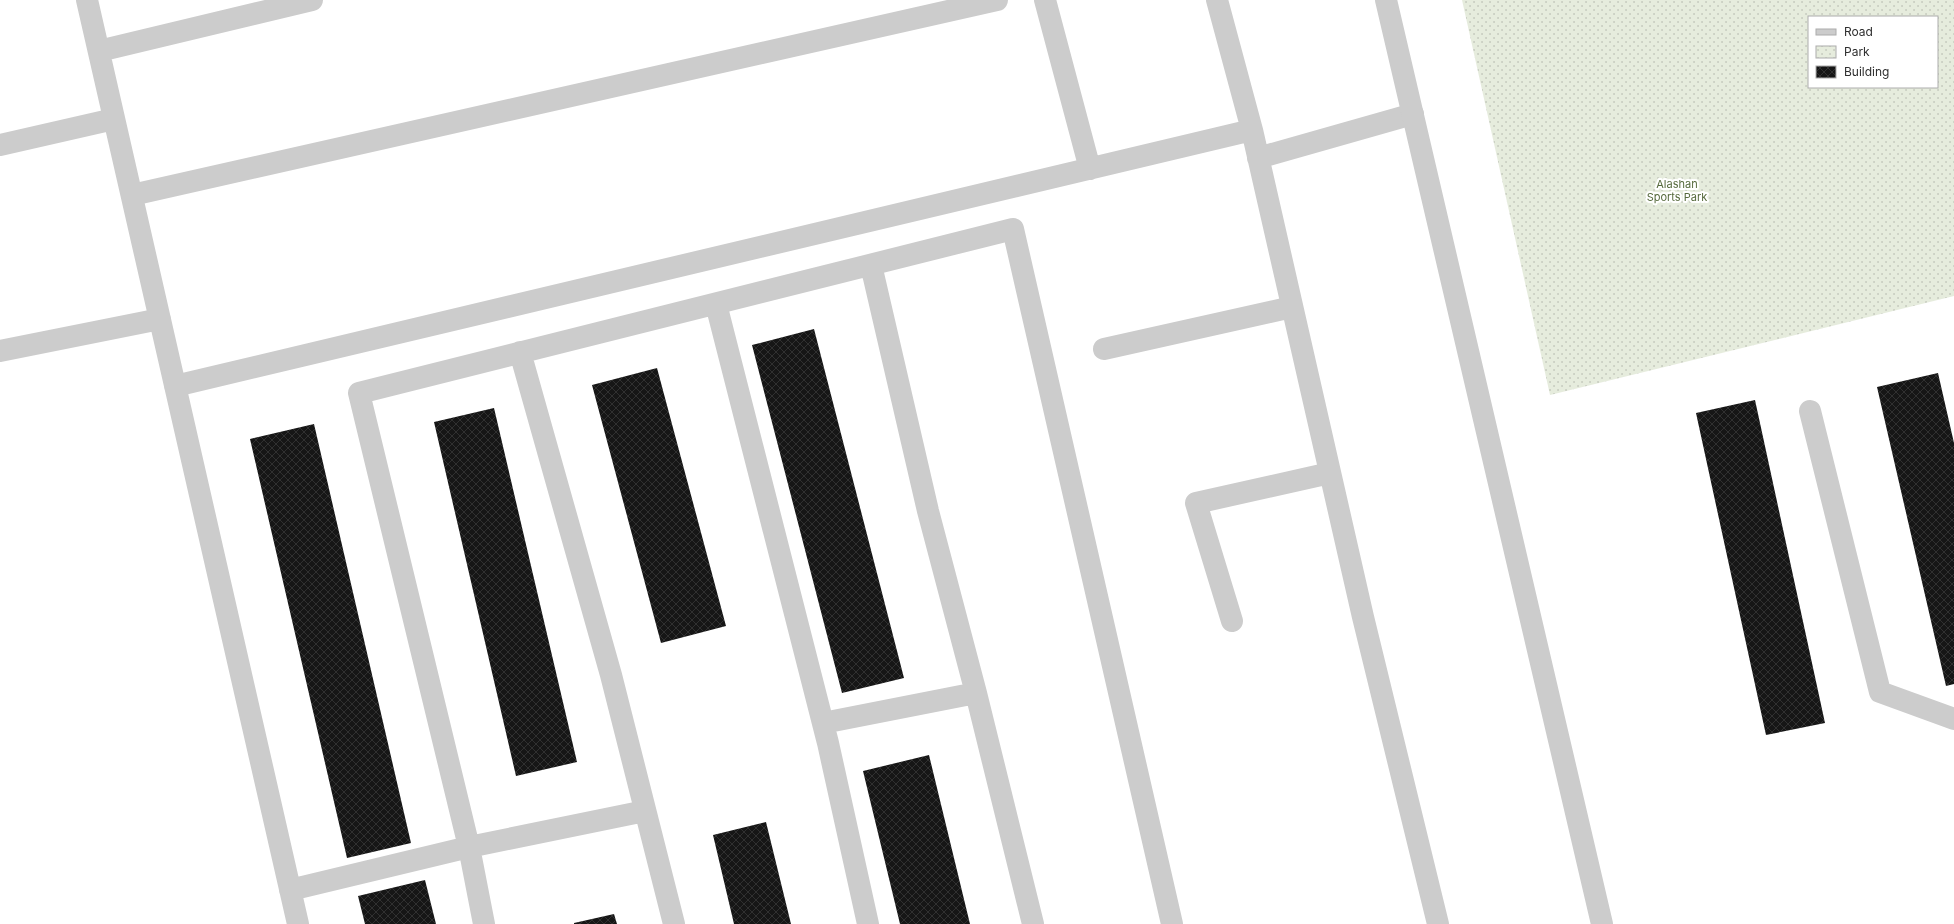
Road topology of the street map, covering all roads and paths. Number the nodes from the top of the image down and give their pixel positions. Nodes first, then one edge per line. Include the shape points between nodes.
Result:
1 (87, 0) edge
2 (312, 0) edge
3 (997, 0) edge
4 (1045, 0) edge
5 (1217, 0) edge
6 (1386, 0) edge
7 (99, 51) junction
8 (1413, 114) junction
9 (114, 119) junction
10 (1252, 130) junction
11 (0, 145) edge
12 (1258, 158) junction
13 (1090, 169) junction
14 (132, 195) junction
15 (870, 265) junction
16 (716, 304) junction
17 (1292, 307) junction
18 (160, 319) junction
19 (1104, 349) dead end
20 (0, 351) edge
21 (520, 352) junction
22 (175, 386) junction
23 (1810, 411) dead end
24 (1330, 473) junction
25 (1232, 621) dead end
26 (976, 693) junction
27 (1954, 719) edge
28 (823, 723) junction
29 (645, 811) junction
30 (469, 847) junction
31 (290, 890) junction
32 (298, 924) edge
33 (484, 924) edge
34 (674, 924) edge
35 (868, 924) edge
36 (1033, 924) edge
37 (1172, 924) edge
38 (1438, 924) edge
39 (1602, 924) edge

1 - 7 street
2 - 7 street
3 - 14 street
4 - 13 street
5 - 10 street
6 - 8 street
7 - 9 street
8 - 12 street
8 - 39 street
9 - 11 street
9 - 14 street
10 - 12 street
10 - 13 street
12 - 17 street
13 - 22 street
14 - 18 street
15 - 16 street
15 - 26 street via 928,511
15 - 37 street via 1013,229
16 - 21 street
16 - 28 street
17 - 19 street
17 - 24 street
18 - 20 street
18 - 22 street
21 - 29 street via 612,675
21 - 30 street via 359,393
22 - 31 street
23 - 27 street via 1880,692
24 - 25 street via 1196,503
24 - 38 street
26 - 28 street
26 - 36 street
28 - 35 street
29 - 30 street
29 - 34 street
30 - 31 street
30 - 33 street
31 - 32 street

